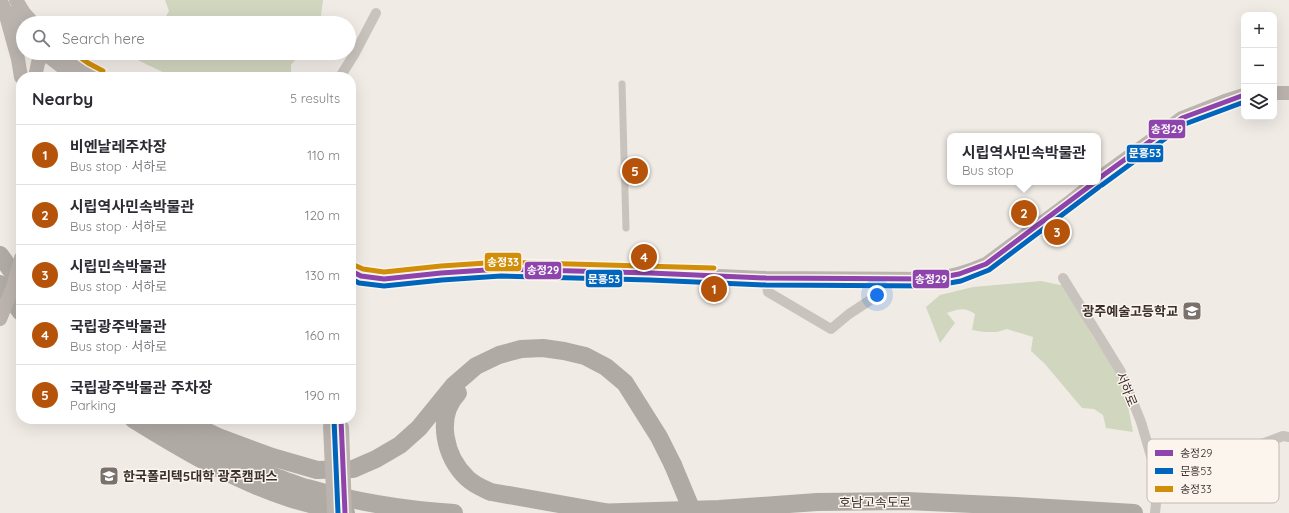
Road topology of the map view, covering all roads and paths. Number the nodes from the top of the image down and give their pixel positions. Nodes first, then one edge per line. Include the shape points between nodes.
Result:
1 (7, 2) edge
2 (376, 13) dead end
3 (27, 16) edge
4 (16, 22) edge
5 (16, 49) edge
6 (356, 53) edge
7 (18, 60) edge
8 (39, 60) edge
9 (51, 60) edge
10 (72, 60) edge
11 (351, 60) edge
12 (20, 72) edge
13 (36, 72) edge
14 (66, 72) edge
15 (90, 72) edge
16 (343, 72) edge
17 (622, 84) dead end
18 (1277, 93) edge
19 (1289, 93) edge
20 (1241, 96) edge
21 (1101, 177) edge
22 (1091, 185) edge
23 (626, 228) dead end
24 (0, 256) edge
25 (356, 274) edge
26 (16, 276) edge
27 (16, 277) edge
28 (766, 278) junction
29 (879, 278) junction
30 (1063, 278) dead end
31 (0, 284) edge
32 (16, 305) edge
33 (0, 319) edge
34 (141, 424) edge
35 (170, 424) edge
36 (191, 424) edge
37 (336, 424) edge
38 (336, 424) edge
39 (1289, 437) edge
40 (1275, 439) edge
41 (1147, 444) edge
42 (667, 467) junction
43 (1156, 503) edge
44 (334, 513) edge
45 (346, 513) edge
46 (454, 513) edge
47 (592, 513) edge
48 (606, 513) edge
49 (681, 513) edge
50 (693, 513) edge
51 (1128, 513) edge
52 (1155, 513) edge

1 - 3 main road
1 - 4 main road
1 - 5 main road
2 - 6 street
7 - 12 main road
8 - 13 main road
9 - 14 main road
10 - 15 main road
11 - 16 street
17 - 23 street
18 - 19 main road
20 - 21 main road via 1182,118
22 - 29 main road via 986,264 972,271 932,279
24 - 27 highway
25 - 28 main road via 384,279 501,269
26 - 33 main road, bridge
28 - 29 main road
28 - 29 street via 768,292 831,329 878,295
30 - 41 street, 서하로 via 1121,372
31 - 32 highway
34 - 45 highway via 230,474 289,498
35 - 46 highway via 252,468 306,488 416,511
36 - 42 highway via 272,457 317,470 354,469 400,445 419,428 454,385 476,366 499,355 521,349 543,348 585,356 606,367 625,383 659,437
37 - 45 main road, bridge
38 - 44 main road, bridge
39 - 40 street
42 - 48 highway via 628,403 614,386 592,368 572,360 548,355 508,360 479,374 456,395 445,420 448,450 466,477 476,486 497,494
42 - 49 highway
42 - 50 highway, bridge
43 - 52 street, 서하로
47 - 48 highway, 호남고속도로
48 - 51 highway, 호남고속도로 via 817,502 907,501

